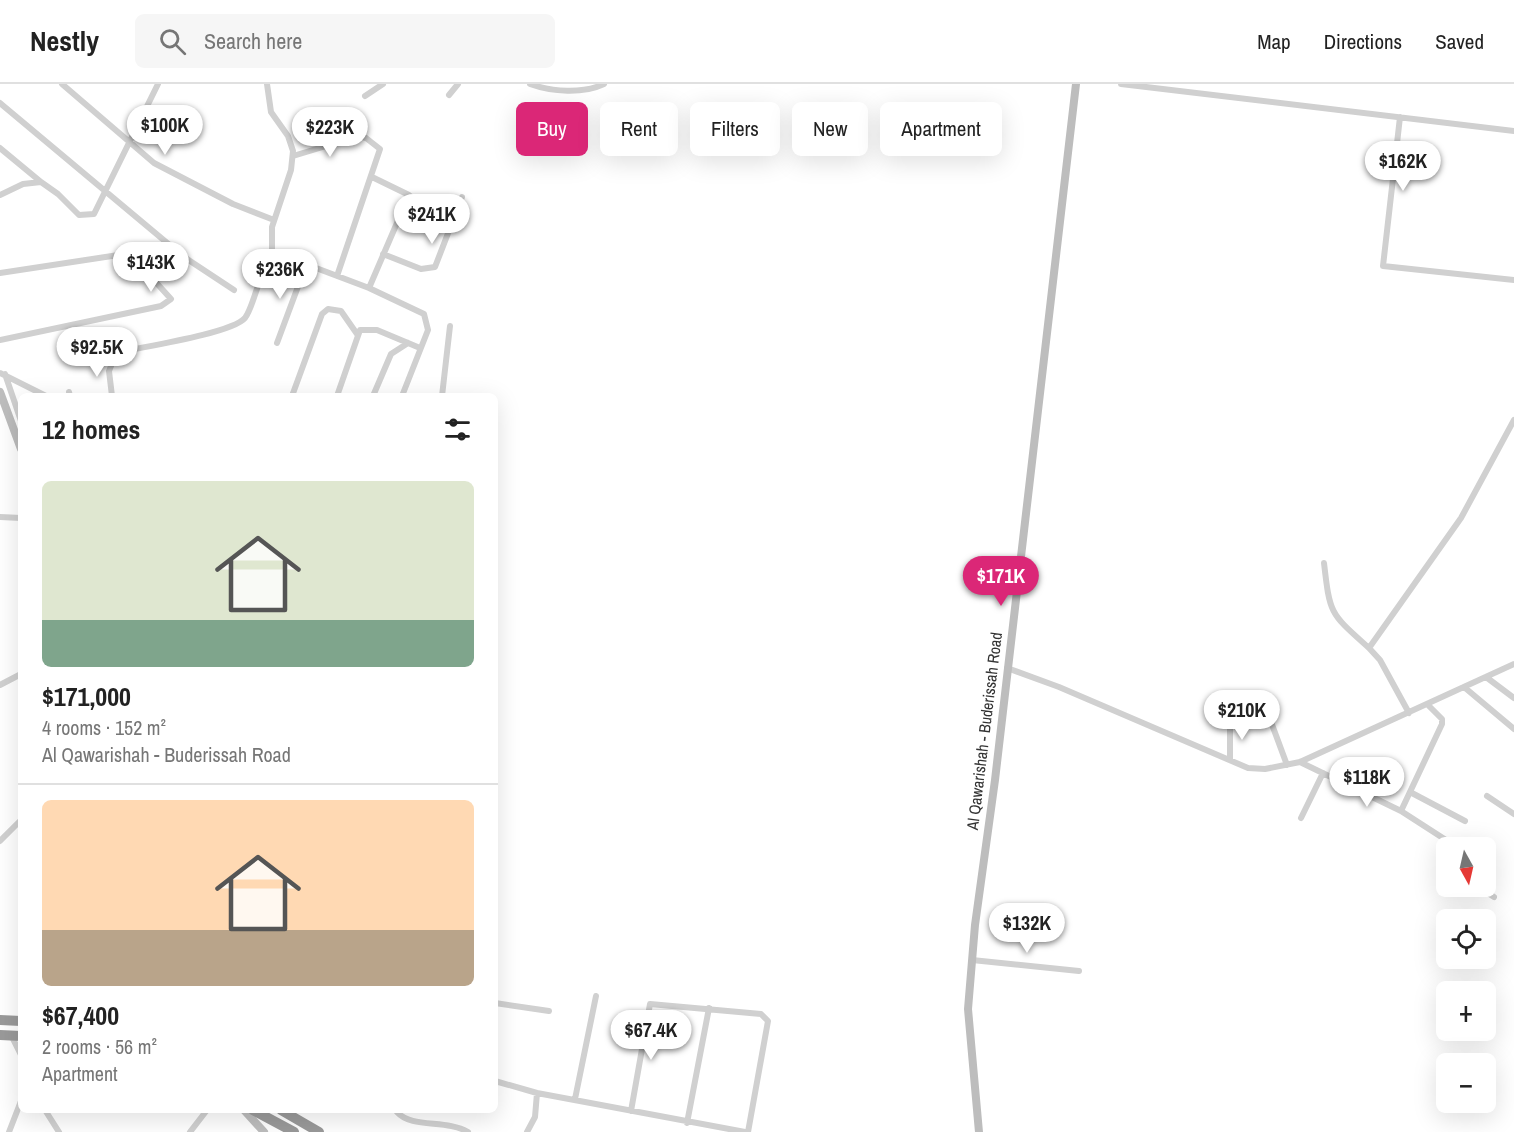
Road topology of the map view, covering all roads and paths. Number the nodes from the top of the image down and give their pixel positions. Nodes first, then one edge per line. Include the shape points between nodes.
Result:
1 (62, 84) edge
2 (267, 84) edge
3 (383, 84) edge
4 (458, 84) edge
5 (530, 84) edge
6 (604, 84) edge
7 (1076, 84) edge
8 (1121, 84) edge
9 (157, 85) edge
10 (449, 94) dead end
11 (365, 96) dead end
12 (0, 103) edge
13 (1400, 117) junction
14 (1514, 131) edge
15 (129, 145) junction
16 (0, 148) edge
17 (293, 156) junction
18 (372, 177) junction
19 (41, 182) junction
20 (107, 192) junction
21 (0, 195) edge
22 (410, 195) junction
23 (462, 197) dead end
24 (274, 220) junction
25 (453, 222) junction
26 (383, 254) junction
27 (272, 256) junction
28 (306, 265) junction
29 (0, 273) edge
30 (337, 276) junction
31 (1514, 280) edge
32 (369, 288) junction
33 (234, 290) dead end
34 (450, 326) dead end
35 (357, 334) junction
36 (0, 340) edge
37 (277, 343) dead end
38 (408, 343) junction
39 (420, 348) junction
40 (2, 374) edge
41 (0, 393) edge
42 (40, 393) edge
43 (112, 393) edge
44 (293, 393) edge
45 (338, 393) edge
46 (374, 393) edge
47 (403, 393) edge
48 (442, 393) edge
49 (18, 414) edge
50 (1514, 420) edge
51 (18, 441) edge
52 (0, 517) edge
53 (18, 518) edge
54 (1324, 562) dead end
55 (1369, 648) junction
56 (1514, 664) edge
57 (1007, 668) junction
58 (18, 676) edge
59 (1486, 677) junction
60 (0, 685) edge
61 (1464, 687) junction
62 (1514, 698) edge
63 (1264, 703) dead end
64 (1428, 705) junction
65 (1409, 713) junction
66 (1230, 723) dead end
67 (1514, 729) edge
68 (1230, 759) junction
69 (1300, 762) junction
70 (1287, 765) junction
71 (1323, 773) junction
72 (1410, 792) junction
73 (1487, 796) dead end
74 (1401, 812) junction
75 (1514, 814) edge
76 (1301, 818) dead end
77 (1465, 821) dead end
78 (18, 823) edge
79 (1441, 837) edge
80 (0, 841) edge
81 (972, 960) junction
82 (1079, 971) dead end
83 (596, 996) dead end
84 (498, 1003) edge
85 (709, 1008) junction
86 (549, 1011) dead end
87 (0, 1020) edge
88 (18, 1021) edge
89 (11, 1035) edge
90 (18, 1049) edge
91 (498, 1081) edge
92 (537, 1093) junction
93 (575, 1099) junction
94 (18, 1109) edge
95 (631, 1111) junction
96 (47, 1113) edge
97 (205, 1113) edge
98 (247, 1113) edge
99 (259, 1113) edge
100 (286, 1113) edge
101 (398, 1113) edge
102 (687, 1123) junction
103 (9, 1132) edge
104 (59, 1132) edge
105 (190, 1132) edge
106 (264, 1132) edge
107 (294, 1132) edge
108 (319, 1132) edge
109 (468, 1132) edge
110 (527, 1132) edge
111 (746, 1132) edge
112 (979, 1132) edge

1 - 15 street
2 - 17 street via 271,111 288,136
3 - 11 street
4 - 10 street
5 - 6 street via 573,91 593,90
7 - 57 main road, Al Qawarishah - Buderissah Road
8 - 13 street
9 - 15 street
12 - 20 street
13 - 14 street
13 - 31 street via 1383,266
15 - 20 street
15 - 24 street via 198,188
16 - 19 street
17 - 18 street via 363,136 381,152
17 - 24 street
18 - 22 street
18 - 30 street
19 - 20 street via 84,216 96,211
19 - 21 street via 23,184
20 - 33 street via 184,257
22 - 25 street via 431,212
22 - 26 street
23 - 25 street
24 - 27 street
25 - 26 street via 438,262 429,269
26 - 32 street
27 - 28 street via 279,254
27 - 43 street via 244,319 215,331 118,353 110,372
28 - 30 street
28 - 37 street
29 - 36 street via 125,254 171,299 161,306
30 - 32 street
32 - 39 street via 424,314 428,330
34 - 48 street
35 - 38 street via 367,328
35 - 44 street via 341,311 328,309 322,314
35 - 45 street
38 - 39 street
38 - 46 street via 391,354
39 - 47 street
40 - 42 street
40 - 49 street
41 - 51 main road
50 - 55 street via 1461,518
52 - 53 street
54 - 55 street via 1330,608
55 - 65 street via 1380,660
56 - 59 street
57 - 68 street
57 - 81 main road, Al Qawarishah - Buderissah Road
58 - 60 street
59 - 61 street
59 - 62 street
61 - 64 street
61 - 67 street
63 - 70 street
64 - 65 street
64 - 72 street via 1442,724
65 - 69 street
66 - 68 street
68 - 70 street via 1248,768
69 - 70 street
69 - 71 street
71 - 74 street
71 - 76 street
72 - 74 street
72 - 77 street
73 - 75 street
74 - 79 street
78 - 80 street
81 - 82 street
81 - 112 main road, Al Qawarishah - Buderissah Road via 968,1009
83 - 93 street
84 - 86 street
85 - 95 street via 650,1004
85 - 102 street
85 - 111 street via 761,1014 768,1021
87 - 88 highway
89 - 90 street
91 - 92 street
92 - 93 street
92 - 110 street via 536,1117
93 - 95 street
94 - 103 street
95 - 102 street
96 - 104 street
97 - 105 street
98 - 106 main road
99 - 107 highway
100 - 108 highway
101 - 109 street via 406,1120 452,1124
102 - 111 street

